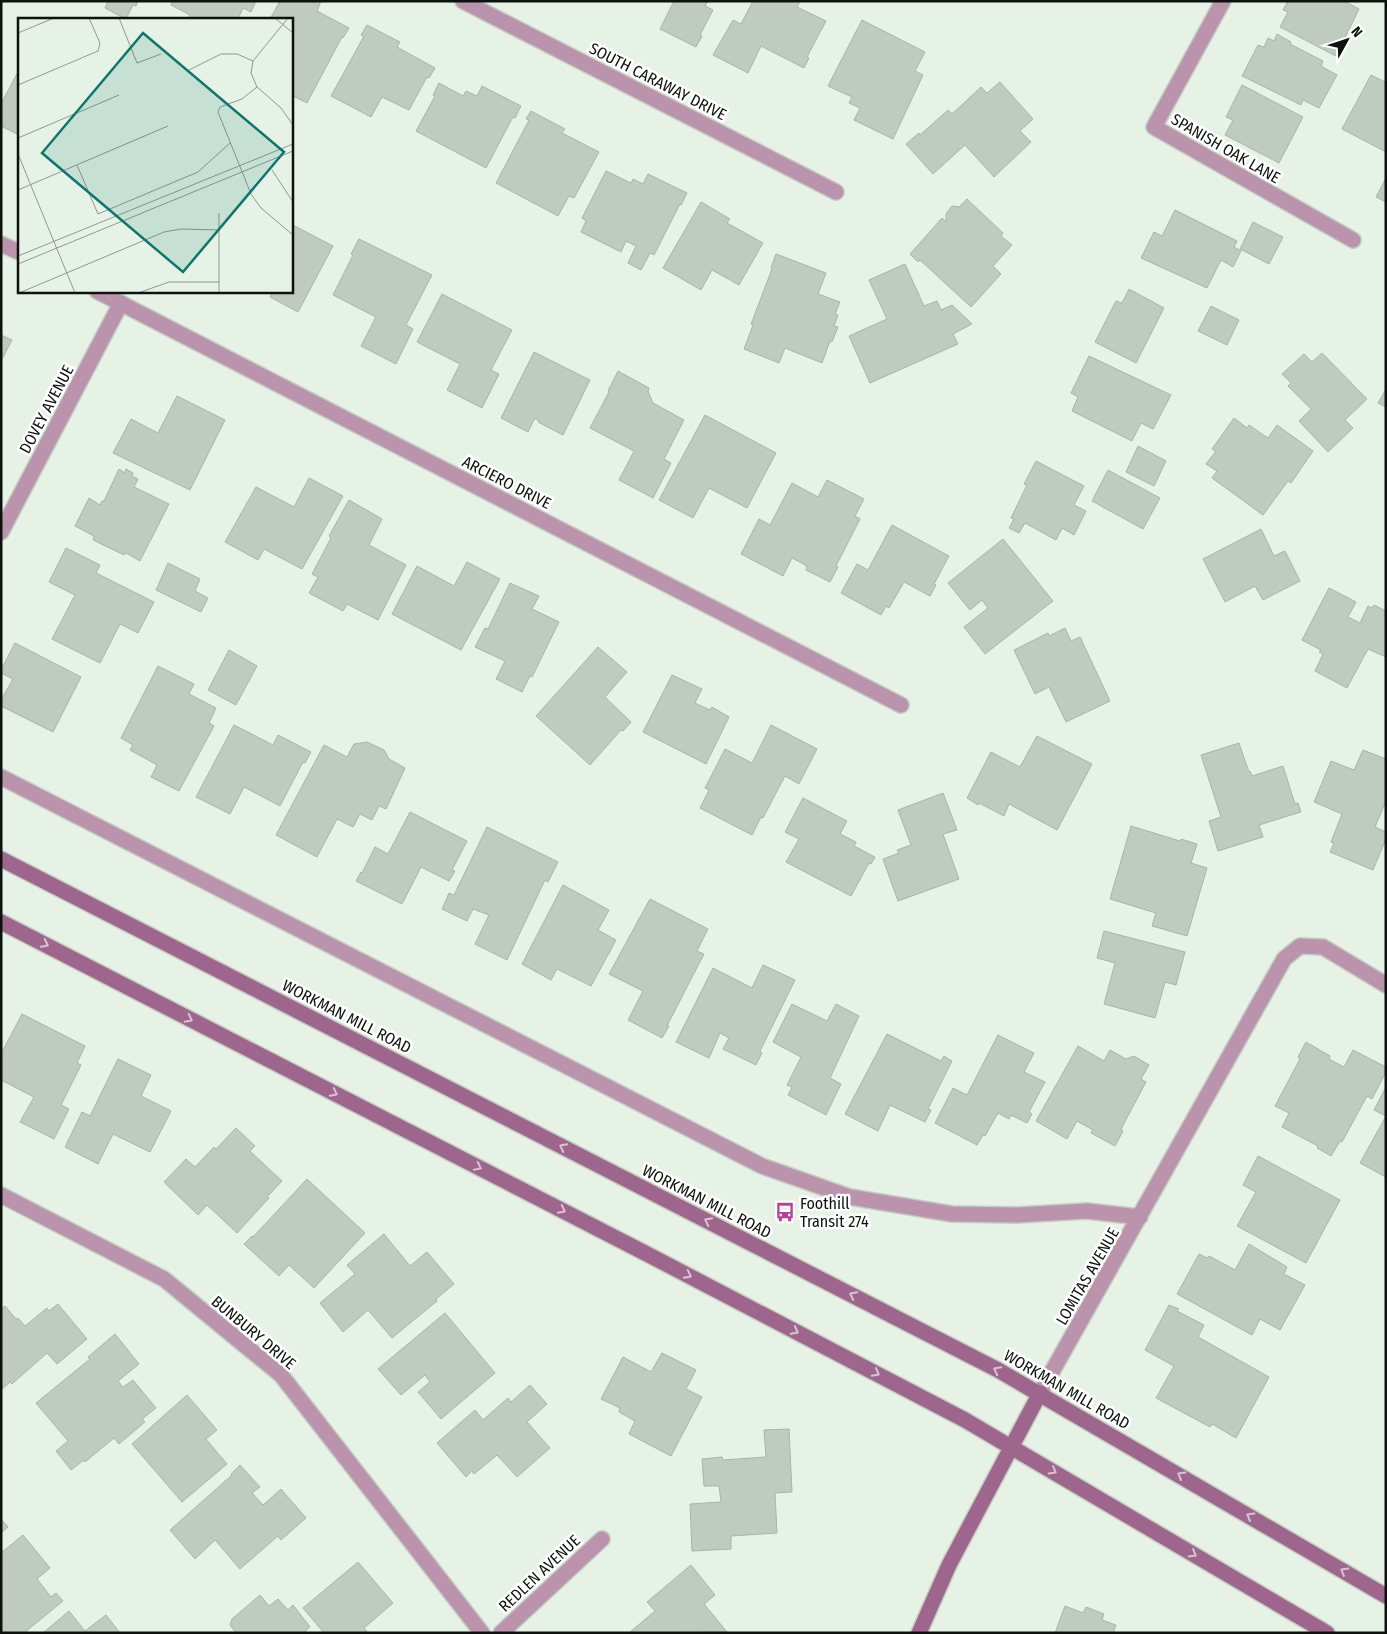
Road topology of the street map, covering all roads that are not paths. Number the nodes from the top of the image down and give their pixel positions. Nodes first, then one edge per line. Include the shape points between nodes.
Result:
1 (464, 1) edge
2 (1223, 1) edge
3 (836, 192) dead end
4 (1353, 240) dead end
5 (1, 244) edge
6 (18, 252) edge
7 (99, 292) edge
8 (121, 303) junction
9 (1, 532) edge
10 (901, 705) dead end
11 (1, 777) edge
12 (1, 858) edge
13 (1, 922) edge
14 (1386, 985) edge
15 (1, 1195) edge
16 (1140, 1217) junction
17 (1040, 1393) junction
18 (1011, 1446) junction
19 (602, 1539) dead end
20 (1386, 1596) edge
21 (482, 1633) edge
22 (501, 1633) edge
23 (919, 1633) edge
24 (1327, 1633) edge

1 - 3 street, SOUTH CARAWAY DRIVE
2 - 4 street, SPANISH OAK LANE via 1154,127
5 - 6 street
7 - 8 street, ARCIERO DRIVE
8 - 9 street, DOVEY AVENUE
8 - 10 street, ARCIERO DRIVE
11 - 16 street via 762,1166 850,1197 952,1214 1087,1211
17 -> 12 main road, WORKMAN MILL ROAD
13 -> 18 main road via 757,1311
14 - 16 street, LOMITAS AVENUE via 1323,947 1300,946 1284,959
15 - 21 street, BUNBURY DRIVE via 164,1280 281,1374
16 - 17 street, LOMITAS AVENUE
17 - 18 main road, LOMITAS AVENUE
20 -> 17 main road, WORKMAN MILL ROAD
18 - 23 main road, LOMITAS AVENUE via 949,1565
18 -> 24 main road
19 - 22 street, REDLEN AVENUE

